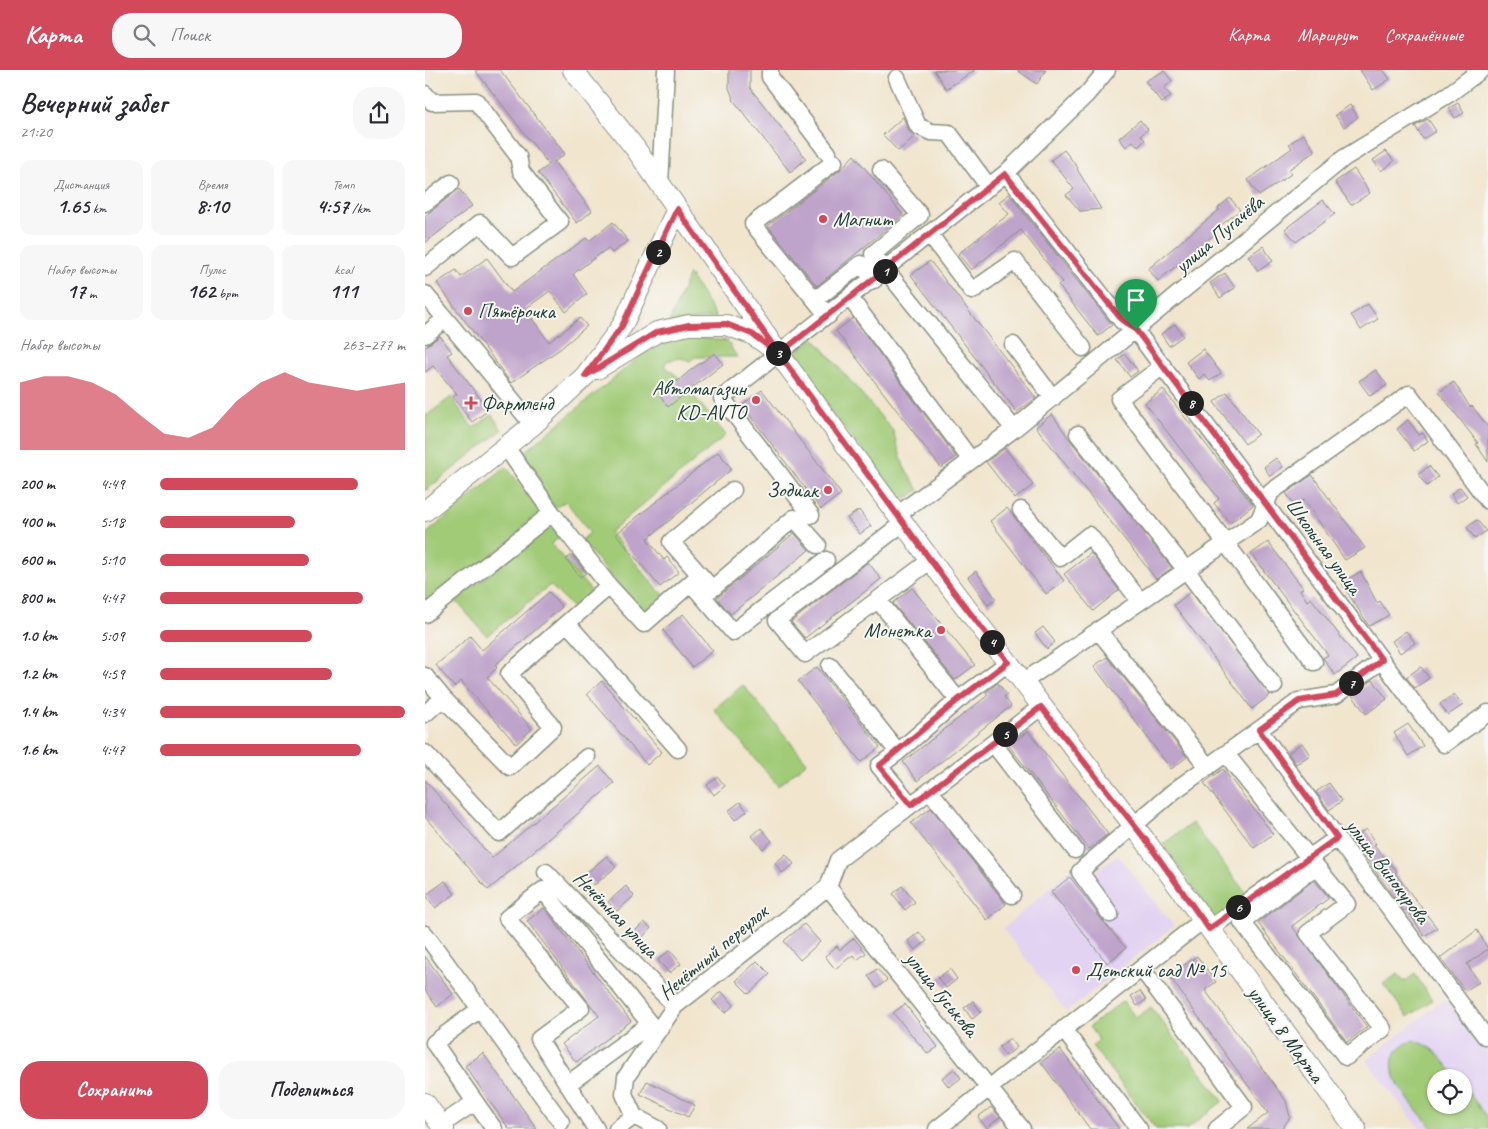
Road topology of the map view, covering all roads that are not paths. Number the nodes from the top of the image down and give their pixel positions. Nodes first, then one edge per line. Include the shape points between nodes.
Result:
1 (573, 70) edge
2 (666, 70) edge
3 (770, 70) edge
4 (1107, 70) edge
5 (1481, 70) edge
6 (897, 78) dead end
7 (425, 94) edge
8 (881, 170) dead end
9 (1005, 174) junction
10 (451, 184) dead end
11 (660, 184) junction
12 (989, 187) junction
13 (425, 202) edge
14 (677, 209) junction
15 (930, 235) junction
16 (425, 268) edge
17 (880, 275) junction
18 (425, 294) edge
19 (850, 298) junction
20 (815, 300) junction
21 (828, 316) junction
22 (445, 319) junction
23 (1136, 330) junction
24 (425, 335) edge
25 (1013, 345) dead end
26 (1083, 348) dead end
27 (779, 354) junction
28 (1163, 366) junction
29 (585, 376) junction
30 (1053, 398) junction
31 (533, 425) junction
32 (1014, 429) junction
33 (1078, 434) dead end
34 (506, 447) junction
35 (971, 460) junction
36 (733, 490) dead end
37 (1488, 501) edge
38 (1267, 504) junction
39 (1021, 510) dead end
40 (425, 511) edge
41 (552, 513) junction
42 (811, 515) dead end
43 (900, 519) junction
44 (1225, 543) junction
45 (818, 545) dead end
46 (826, 560) dead end
47 (931, 560) junction
48 (1186, 570) junction
49 (695, 579) junction
50 (609, 586) junction
51 (878, 600) junction
52 (1140, 601) junction
53 (425, 614) edge
54 (567, 622) junction
55 (1098, 630) junction
56 (1382, 660) junction
57 (1008, 662) junction
58 (1314, 662) dead end
59 (830, 666) dead end
60 (425, 676) edge
61 (1023, 682) junction
62 (1274, 686) dead end
63 (443, 698) junction
64 (958, 700) junction
65 (1041, 707) junction
66 (1488, 713) edge
67 (425, 714) edge
68 (1259, 730) junction
69 (993, 743) junction
70 (678, 749) dead end
71 (898, 752) junction
72 (425, 753) edge
73 (1226, 754) junction
74 (587, 757) dead end
75 (1208, 767) junction
76 (930, 791) junction
77 (911, 805) junction
78 (1135, 826) junction
79 (1337, 838) junction
80 (1075, 850) dead end
81 (1312, 862) junction
82 (546, 872) dead end
83 (828, 887) junction
84 (1012, 895) dead end
85 (1110, 914) dead end
86 (1206, 925) junction
87 (425, 934) edge
88 (1142, 968) junction
89 (675, 1006) junction
90 (480, 1009) junction
91 (1063, 1029) junction
92 (1485, 1029) edge
93 (568, 1084) junction
94 (989, 1086) junction
95 (475, 1102) junction
96 (425, 1104) edge
97 (634, 1116) junction
98 (561, 1122) dead end
99 (442, 1127) edge
100 (494, 1129) edge
101 (596, 1129) edge
102 (617, 1129) edge
103 (658, 1129) edge
104 (937, 1129) edge
105 (1022, 1129) edge
106 (1139, 1129) edge
107 (1217, 1129) edge
108 (1357, 1129) edge

1 - 11 main road, улица 8 Марта
2 - 11 street
3 - 20 street via 770,77 831,157 753,224
4 - 9 street via 1087,94
5 - 23 street, улица Пугачёва via 1449,94 1344,158
6 - 12 street via 918,126 931,132 949,133
7 - 16 street via 432,102 476,101 518,156 521,171 560,222 512,257 480,224
8 - 17 street via 920,216 873,254
9 - 12 street
9 - 23 street, Школьная улица via 1122,320
10 - 13 street
11 - 14 main road, улица 8 Марта
12 - 15 street
14 - 27 main road, улица 8 Марта
14 - 29 main road via 622,326
15 - 17 street
15 - 26 street via 972,291 1015,261
17 - 19 street
17 - 20 street via 861,264
17 - 32 street
18 - 22 street
19 - 21 street
19 - 35 street
20 - 21 street
21 - 27 street
22 - 24 street
22 - 31 street
23 - 28 street, Школьная улица
23 - 30 street, улица Пугачёва
25 - 30 street
27 - 29 main road via 752,334 726,324 689,325 657,332
27 - 42 street via 722,398
27 - 43 main road, улица 8 Марта
28 - 38 street, Школьная улица
28 - 44 street via 1119,399
29 - 31 main road
30 - 32 street, улица Пугачёва
31 - 34 main road
32 - 35 street, улица Пугачёва
33 - 48 street
34 - 40 main road
34 - 41 street
35 - 43 street, улица Пугачёва
36 - 49 street via 671,542
37 - 38 street via 1409,394 1271,492
38 - 44 street via 1259,520
38 - 56 street, Школьная улица
39 - 52 street via 1060,558 1089,535
41 - 50 street
41 - 53 street
43 - 47 main road, улица 8 Марта
43 - 51 street, улица Пугачёва via 777,620 805,654
44 - 48 street
44 - 58 street
45 - 49 street via 795,518 712,589
46 - 49 street via 733,632
47 - 51 street
47 - 57 main road, улица 8 Марта
48 - 52 street
48 - 62 street
49 - 50 street via 644,624
50 - 54 street
51 - 64 street
52 - 55 street
54 - 63 street via 509,674 553,727 510,767
54 - 70 street
55 - 61 street
55 - 75 street
56 - 66 street, Школьная улица via 1445,744
56 - 68 street via 1336,695 1299,701
57 - 61 main road, улица 8 Марта
57 - 64 street
59 - 71 street
60 - 63 street
61 - 65 main road, улица 8 Марта
63 - 67 street
64 - 71 street
65 - 69 street
65 - 78 main road, улица 8 Марта
68 - 73 street
68 - 79 street, улица Винокурова
69 - 76 street
69 - 80 street
71 - 77 street via 879,766
72 - 74 street via 499,833
73 - 75 street
73 - 81 street
75 - 78 street via 1174,791
76 - 77 street
76 - 84 street
77 - 83 street via 838,860
78 - 85 street via 1080,872
78 - 86 main road, улица 8 Марта
79 - 81 street
79 - 92 street, улица Винокурова
81 - 81 street via 1242,922 1346,1057 1383,1029 1308,933 1347,904
81 - 86 street
82 - 89 street, Нечётная улица
83 - 89 street, Нечётный переулок
83 - 94 street, улица Гуськова
86 - 88 street
86 - 108 main road, улица 8 Марта
87 - 90 street
88 - 91 street
88 - 107 street via 1244,1108
89 - 97 street, Нечётный переулок via 626,1077 624,1094
90 - 95 street via 434,1043
90 - 98 street
91 - 94 street
91 - 106 street
93 - 93 street via 539,1039 581,1008 507,918 543,890 651,1024
93 - 101 street
94 - 104 street
94 - 105 street, улица Гуськова
95 - 99 street
95 - 100 street
96 - 99 main road
97 - 102 street
97 - 103 street

